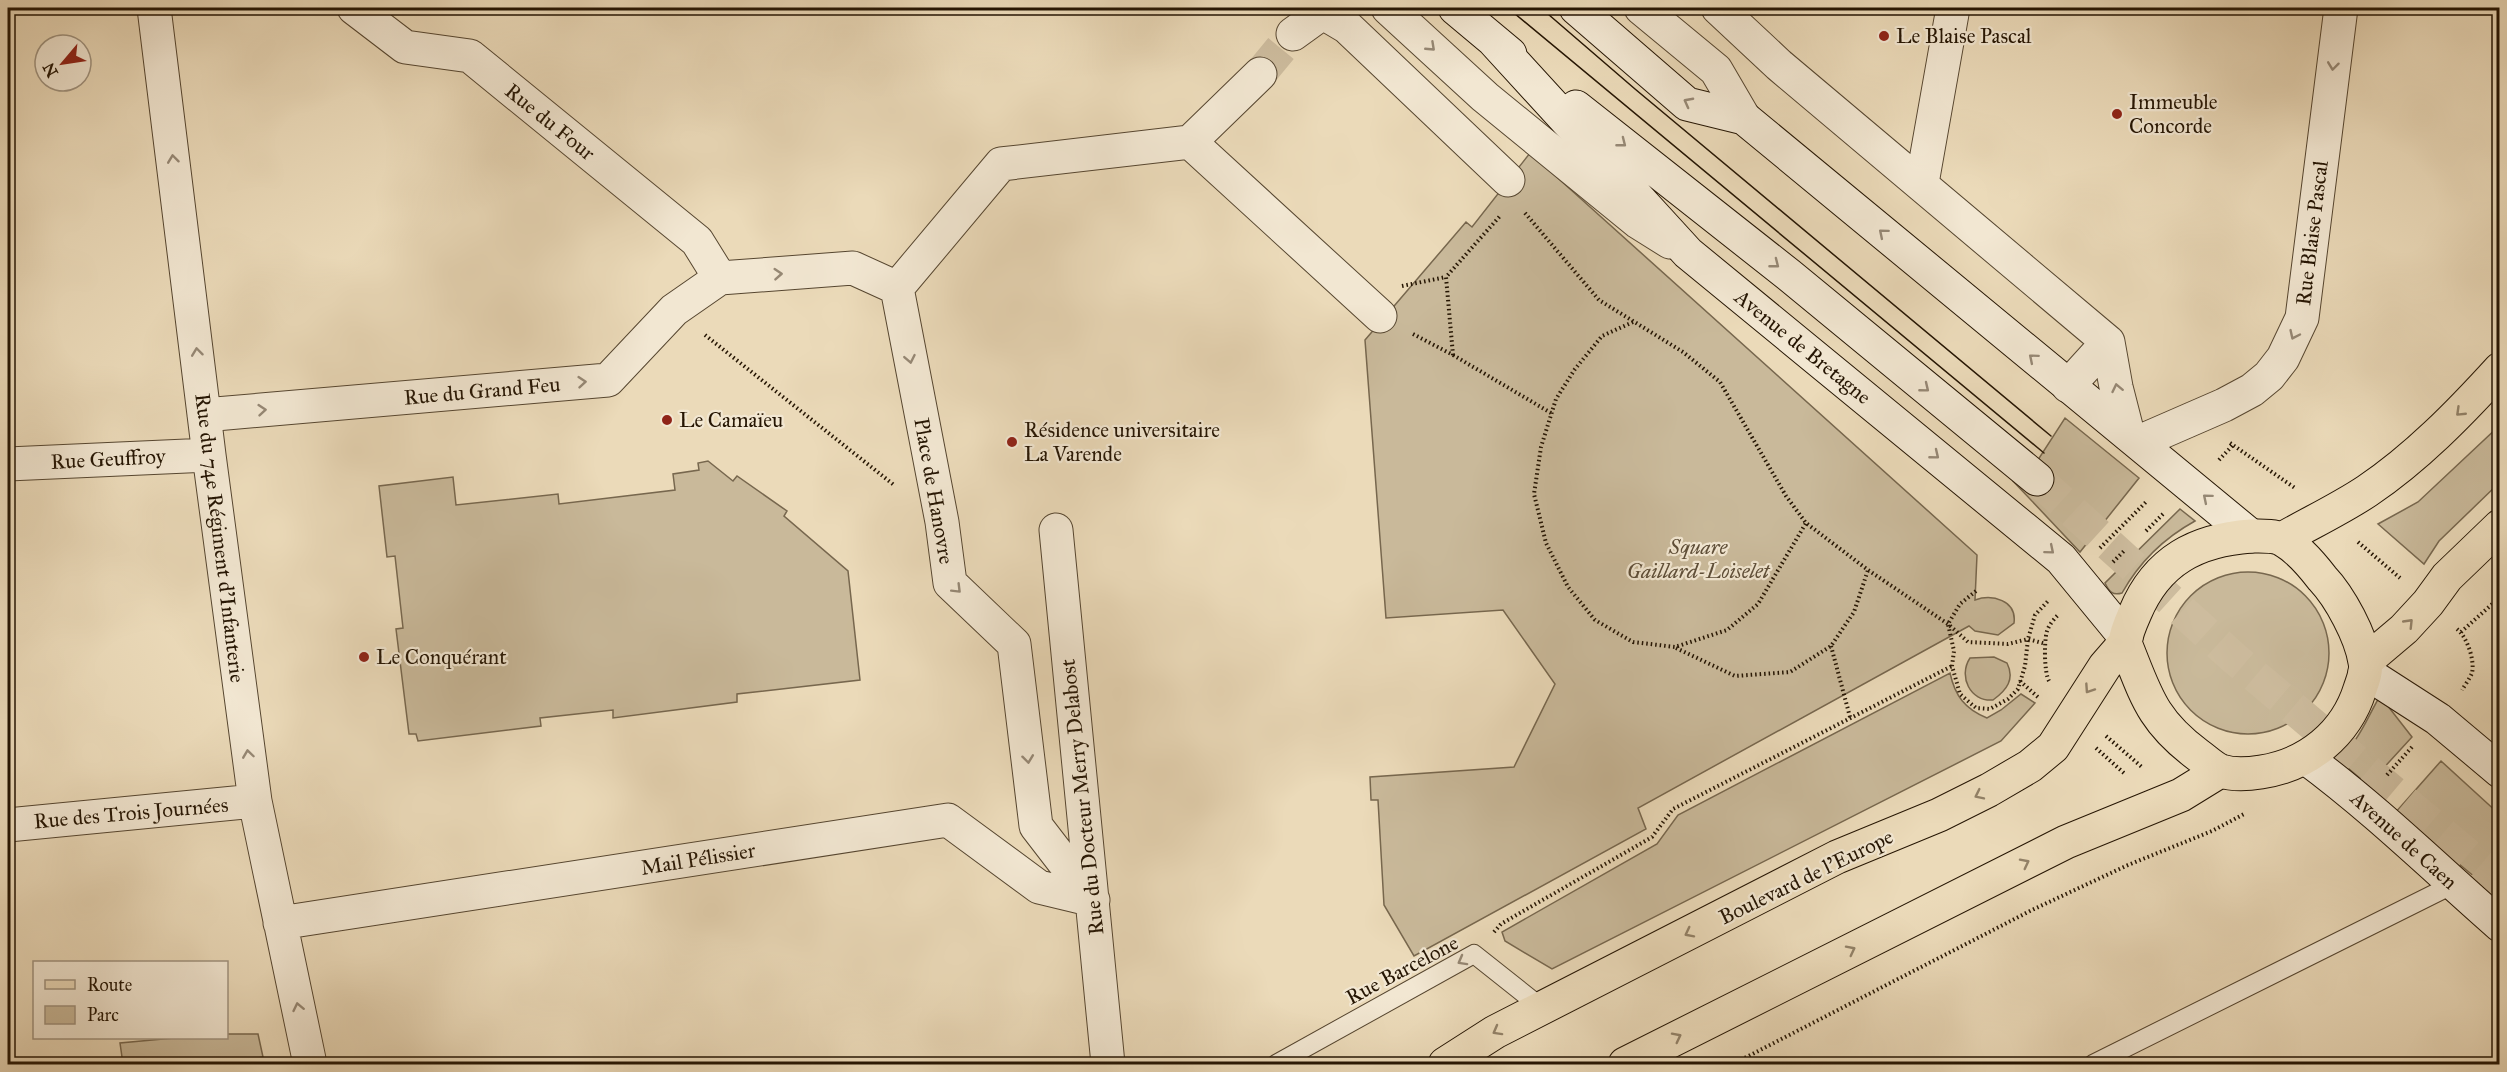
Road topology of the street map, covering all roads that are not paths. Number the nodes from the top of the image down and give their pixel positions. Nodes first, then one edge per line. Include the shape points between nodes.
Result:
1 (154, 8) edge
2 (354, 8) edge
3 (1388, 8) edge
4 (1455, 8) edge
5 (1576, 8) edge
6 (1641, 8) edge
7 (1718, 8) edge
8 (1953, 8) edge
9 (2341, 8) edge
10 (1323, 9) edge
11 (1293, 33) tunnel mouth
12 (1494, 41) junction
13 (1260, 74) tunnel mouth
14 (1744, 118) junction
15 (1190, 142) junction
16 (1922, 183) junction
17 (1511, 190) road end
18 (1688, 253) junction
19 (720, 278) junction
20 (897, 288) junction
21 (1380, 316) road end
22 (2108, 342) junction
23 (2499, 369) edge
24 (2068, 386) junction
25 (204, 415) junction
26 (2133, 438) junction
27 (209, 454) junction
28 (8, 464) edge
29 (2037, 479) tunnel mouth
30 (2499, 526) edge
31 (1056, 530) dead end
32 (2267, 537) junction
33 (2126, 641) junction
34 (2365, 667) junction
35 (2306, 758) junction
36 (2220, 771) junction
37 (2499, 771) edge
38 (255, 801) junction
39 (8, 825) edge
40 (2454, 885) junction
41 (1093, 900) junction
42 (280, 923) junction
43 (2499, 925) edge
44 (1542, 1008) junction
45 (310, 1065) edge
46 (1108, 1065) edge
47 (1276, 1065) edge
48 (1445, 1065) edge
49 (1625, 1065) edge
50 (2093, 1065) edge

25 -> 1 street, Rue du 74e Régiment d'Infanterie
2 - 19 street, Rue du Four via 405,47 470,56 697,241
3 -> 18 street via 1485,97 1638,222
4 - 12 street, Avenue de Bretagne
14 -> 5 street via 1688,104
6 - 14 street via 1716,70
7 - 16 street via 1779,65
8 - 16 street
9 -> 26 street, Rue Blaise Pascal via 2302,318 2283,358 2269,376 2238,399
10 - 11 street
10 - 17 street via 1347,27
12 - 18 street, Avenue de Bretagne
12 -> 29 street, Avenue de Bretagne via 1789,275
13 - 15 street
24 -> 14 street
15 - 20 street via 1001,164
15 - 21 street
16 - 22 street
18 -> 33 street, Avenue de Bretagne via 2061,559
19 -> 20 street via 853,268
25 -> 19 street, Rue du Grand Feu via 608,380 674,310
20 -> 41 street, Place de Hanovre via 950,583 1014,644 1036,826
22 - 24 street
26 -> 22 street via 2116,387
23 -> 32 main road via 2463,409 2354,500
24 - 26 street
25 - 27 street, Rue du 74e Régiment d'Infanterie
32 -> 26 street
27 - 28 street, Rue Geuffroy
38 -> 27 street, Rue du 74e Régiment d'Infanterie
34 -> 30 main road
31 - 41 street, Rue du Docteur Merry Delabost
32 - 33 main road, Boulevard de l'Europe via 2222,538 2202,544 2172,562 2146,588
32 - 34 main road via 2333,589 2348,616
33 - 36 main road via 2151,709 2184,744
33 -> 44 main road, Boulevard de l'Europe via 2105,666 2053,747 2030,766 1939,815 1838,857
34 - 35 main road via 2355,706 2334,735
34 - 37 street via 2438,719
35 - 36 main road via 2269,771
35 - 40 street, Avenue de Caen via 2411,843
49 -> 36 main road via 2066,842 2181,795
38 - 39 street, Rue des Trois Journées
38 - 42 street, Rue du 74e Régiment d'Infanterie
40 - 43 street, Avenue de Caen
40 - 50 lane
41 - 42 street, Mail Pélissier via 1040,887 948,820
41 - 46 street, Rue du Docteur Merry Delabost
45 -> 42 street, Rue du 74e Régiment d'Infanterie
44 -> 47 lane, Rue Barcelone via 1474,954
44 -> 48 main road, Boulevard de l'Europe via 1495,1032

